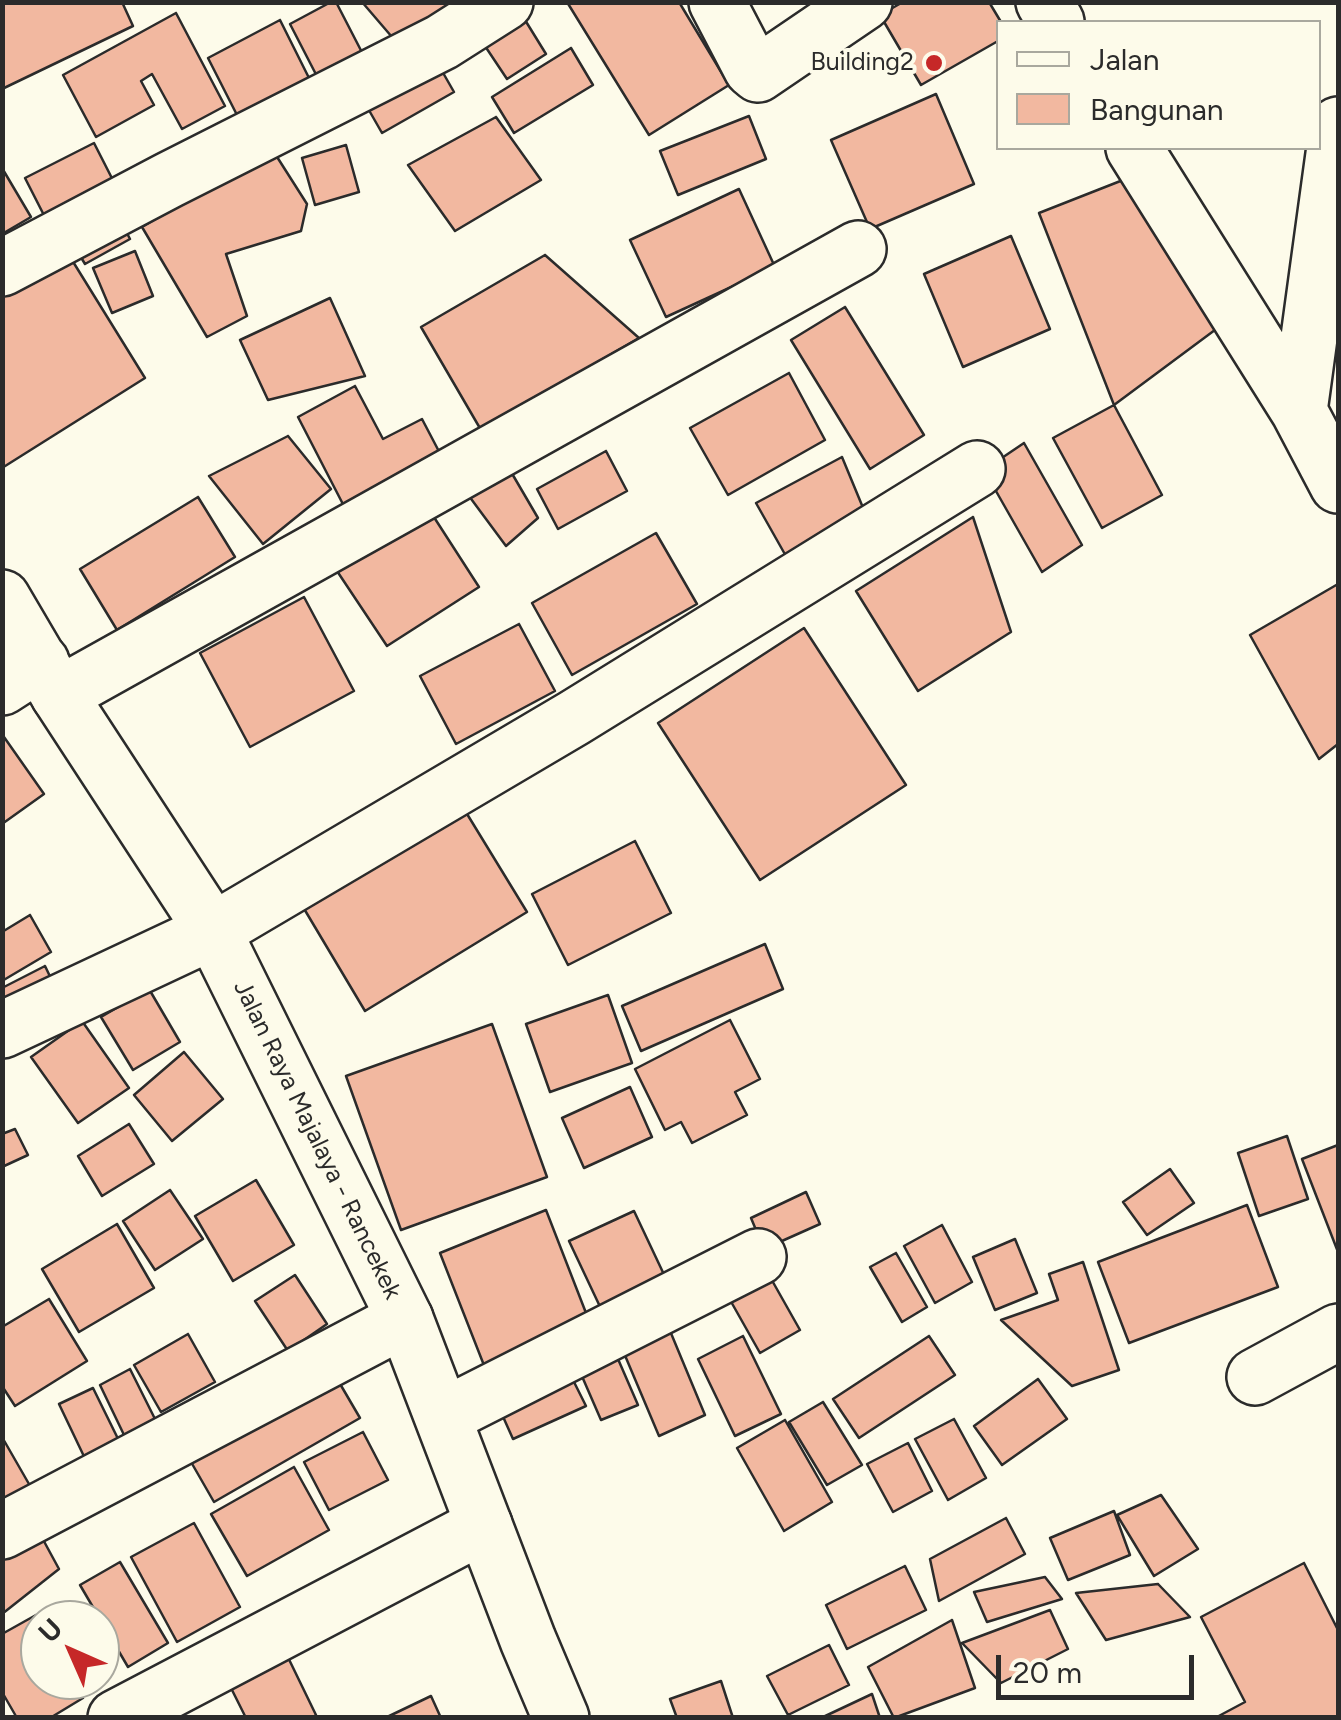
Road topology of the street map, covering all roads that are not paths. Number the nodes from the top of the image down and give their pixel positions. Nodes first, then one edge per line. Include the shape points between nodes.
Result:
1 (505, 2) edge
2 (717, 2) edge
3 (864, 2) edge
4 (1338, 125) edge
5 (1135, 150) edge
6 (858, 249) dead end
7 (2, 268) edge
8 (1299, 410) junction
9 (976, 469) dead end
10 (1338, 485) edge
11 (2, 598) edge
12 (34, 682) edge
13 (213, 931) junction
14 (2, 1030) edge
15 (758, 1256) dead end
16 (404, 1318) junction
17 (1338, 1332) edge
18 (1255, 1377) dead end
19 (444, 1416) junction
20 (484, 1525) junction
21 (2, 1531) edge
22 (116, 1718) edge
23 (560, 1718) edge

1 - 7 street via 442,42
2 - 3 street via 758,74
4 - 8 street
5 - 8 street
6 - 12 street
8 - 10 street
9 - 13 street
11 - 12 street, Jalan Raya Majalaya - Rancekek
12 - 13 street, Jalan Raya Majalaya - Rancekek
13 - 14 street
13 - 16 street, Jalan Raya Majalaya - Rancekek
15 - 19 street
16 - 19 street, Jalan Raya Majalaya - Rancekek
16 - 21 street
17 - 18 street
19 - 20 street, Jalan Raya Majalaya - Rancekek
20 - 22 street
20 - 23 street, Jalan Raya Majalaya - Rancekek

